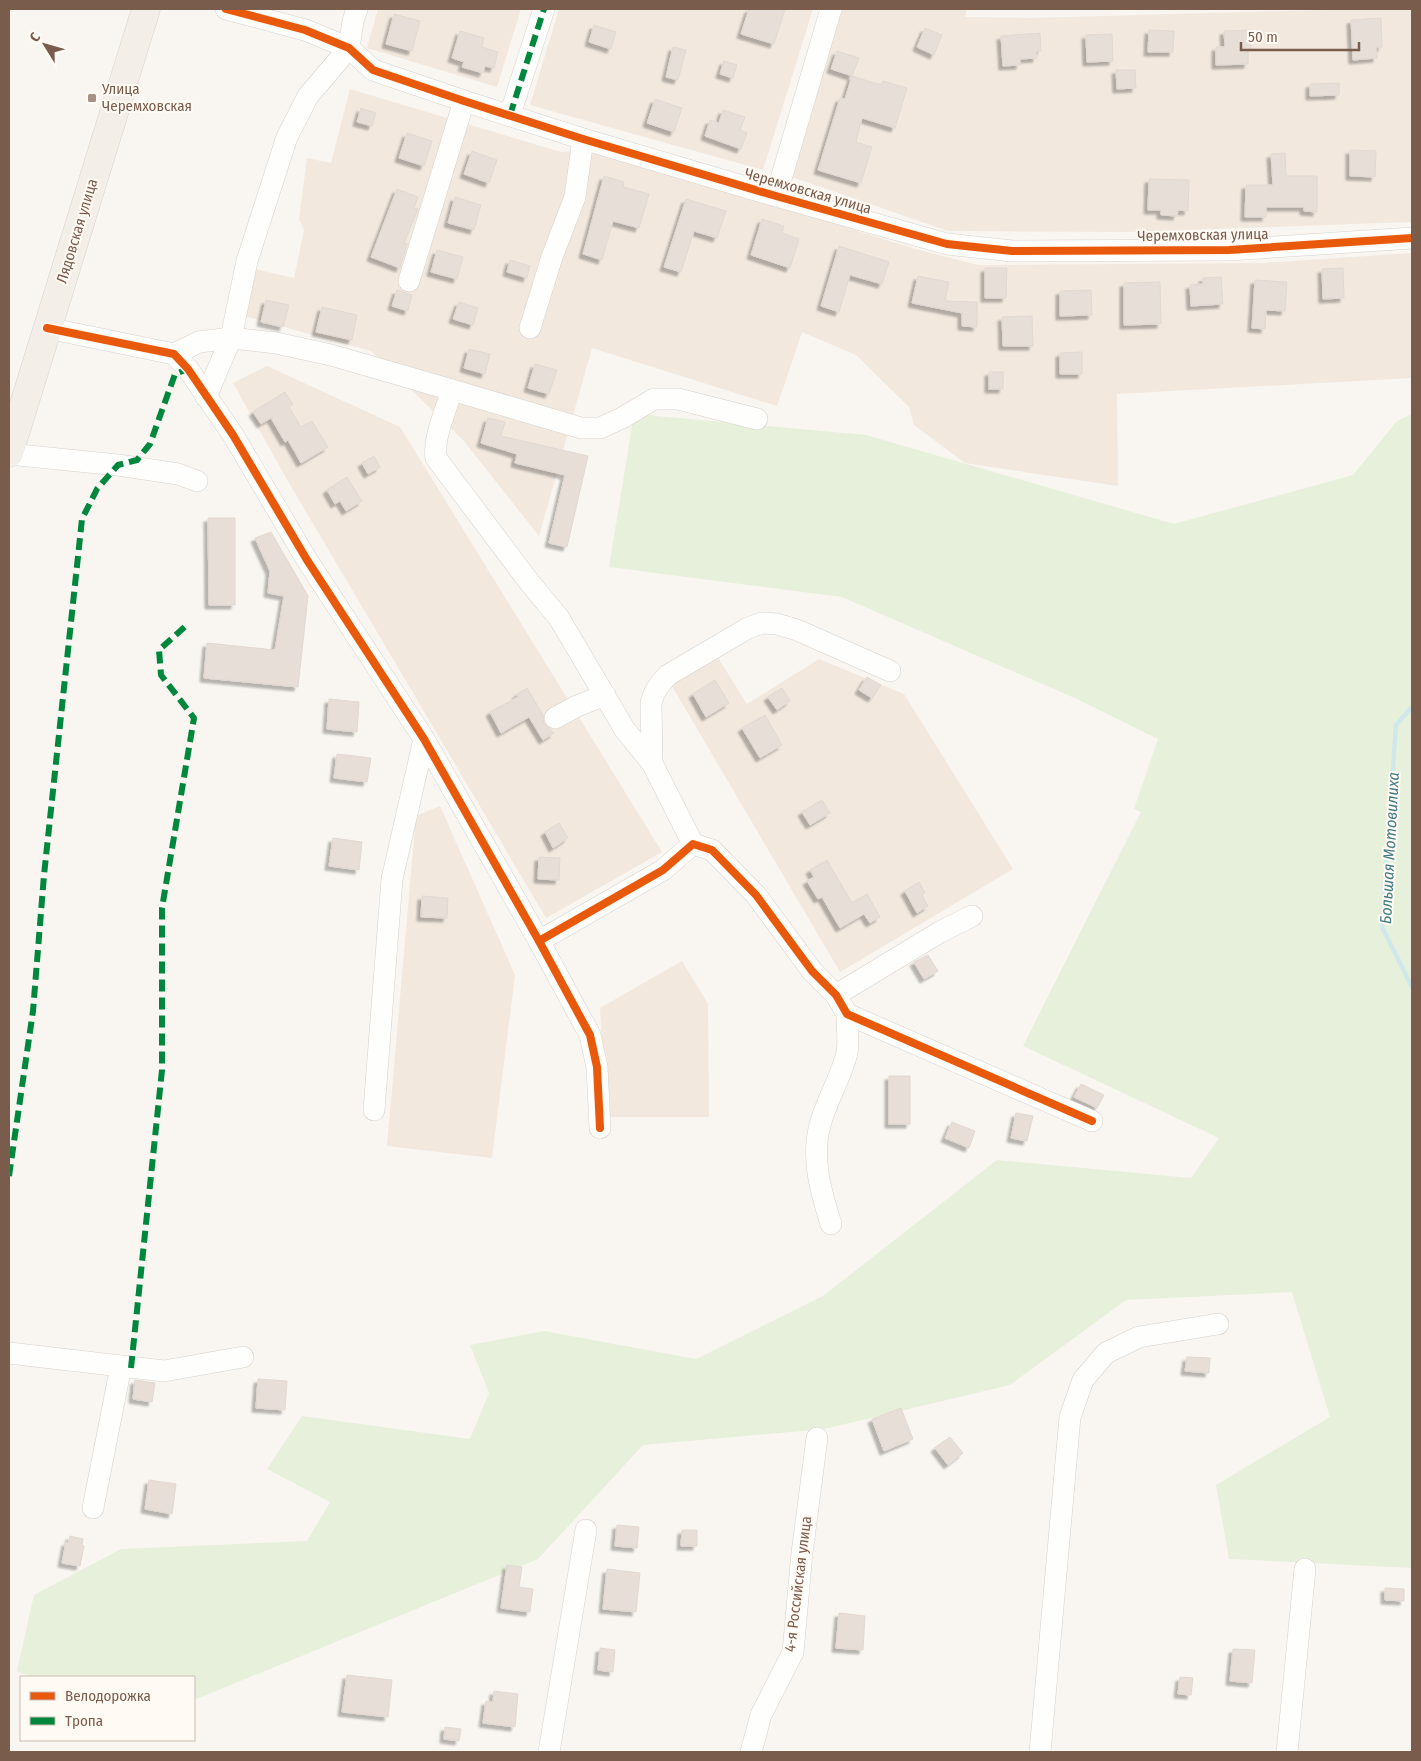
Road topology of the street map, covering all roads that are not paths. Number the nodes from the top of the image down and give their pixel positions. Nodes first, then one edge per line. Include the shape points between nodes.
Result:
1 (146, 9) edge
2 (226, 9) edge
3 (357, 9) edge
4 (544, 9) edge
5 (831, 9) edge
6 (349, 48) junction
7 (464, 101) junction
8 (510, 114) junction
9 (583, 139) junction
10 (776, 196) junction
11 (1412, 238) edge
12 (409, 281) dead end
13 (47, 328) junction
14 (530, 328) dead end
15 (231, 338) junction
16 (174, 354) junction
17 (452, 390) junction
18 (206, 397) junction
19 (757, 419) dead end
20 (9, 454) edge
21 (198, 481) dead end
22 (890, 671) dead end
23 (605, 696) junction
24 (556, 718) dead end
25 (424, 739) junction
26 (652, 763) junction
27 (693, 844) junction
28 (972, 916) dead end
29 (539, 940) junction
30 (836, 995) junction
31 (847, 1014) junction
32 (374, 1110) dead end
33 (1092, 1121) dead end
34 (600, 1128) dead end
35 (831, 1224) dead end
36 (1218, 1324) dead end
37 (9, 1353) edge
38 (243, 1357) dead end
39 (121, 1366) junction
40 (816, 1438) dead end
41 (93, 1508) dead end
42 (586, 1530) dead end
43 (1305, 1569) dead end
44 (548, 1752) edge
45 (752, 1752) edge
46 (1040, 1752) edge
47 (1287, 1752) edge

1 - 13 main road, Лядовская улица
2 - 6 street, Черемховская улица via 305,30
3 - 6 street
4 - 8 street
5 - 10 street, Черемховская улица
6 - 7 street, Черемховская улица via 374,70
6 - 15 street via 308,96 287,137 247,261
7 - 8 street, Черемховская улица
7 - 12 street
8 - 9 street, Черемховская улица
9 - 10 street, Черемховская улица
9 - 14 street via 575,197
10 - 11 street, Черемховская улица via 947,244 1012,251 1229,250
13 - 16 street
13 - 20 main road, Лядовская улица
15 - 16 street via 199,342
15 - 17 street via 276,343 331,355
15 - 18 street
16 - 18 street
17 - 19 street via 581,428 600,428 654,399 678,399
17 - 23 street via 437,441 436,458 559,618
18 - 25 street
20 - 21 street via 152,470
22 - 26 street via 797,630 762,623 748,628 668,675 659,684 651,703
23 - 24 street
23 - 26 street via 625,730
25 - 29 street
25 - 32 street via 392,879
26 - 27 street
27 - 29 street via 663,870
27 - 30 street via 712,850 734,870 812,971
28 - 30 street
29 - 34 street via 590,1034
30 - 31 street
31 - 33 street
31 - 35 street via 847,1052 820,1126 816,1158 818,1185
36 - 46 street via 1139,1337 1106,1353 1082,1380 1070,1417
37 - 39 street
38 - 39 street via 164,1371
39 - 41 street
40 - 45 street, 4-я Российская улица via 793,1652 761,1715
42 - 44 street
43 - 47 street

